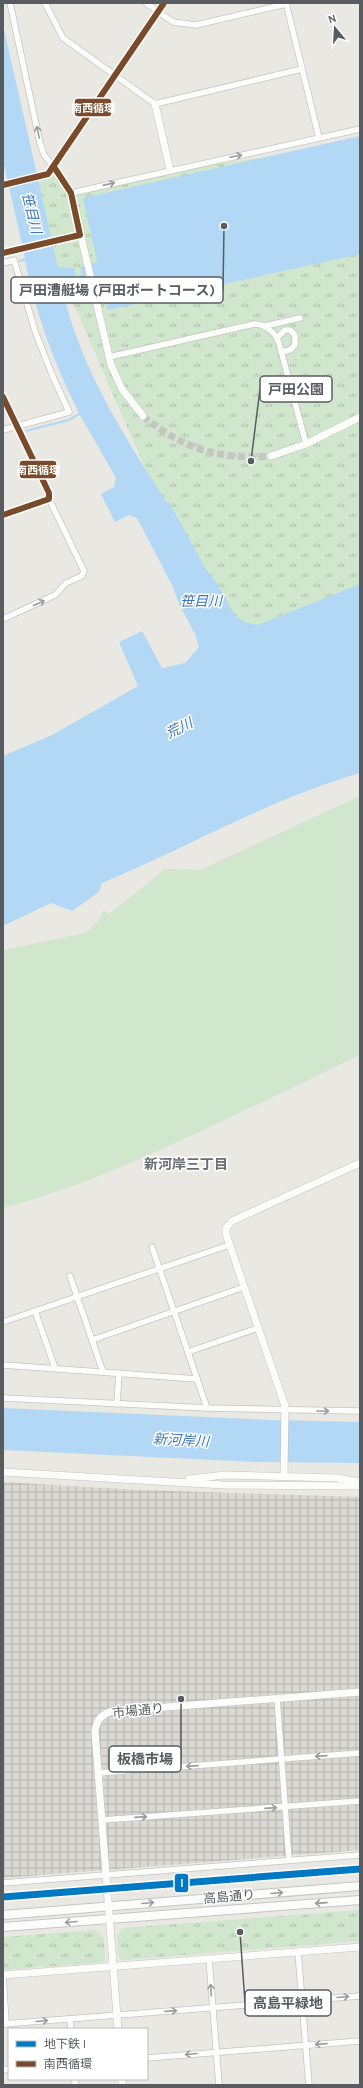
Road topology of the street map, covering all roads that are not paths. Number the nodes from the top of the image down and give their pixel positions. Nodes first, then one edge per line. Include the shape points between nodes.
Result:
1 (10, 3) edge
2 (45, 3) edge
3 (146, 3) edge
4 (164, 3) edge
5 (286, 3) edge
6 (158, 11) junction
7 (302, 69) junction
8 (115, 76) junction
9 (155, 104) junction
10 (360, 129) edge
11 (319, 138) junction
12 (54, 167) junction
13 (170, 170) junction
14 (3, 185) edge
15 (71, 192) junction
16 (80, 235) junction
17 (3, 253) edge
18 (3, 263) edge
19 (300, 318) dead end
20 (265, 326) junction
21 (277, 338) junction
22 (282, 352) junction
23 (109, 357) junction
24 (3, 397) edge
25 (143, 416) tunnel mouth
26 (360, 417) edge
27 (17, 426) junction
28 (3, 430) edge
29 (306, 444) junction
30 (271, 456) tunnel mouth
31 (49, 499) junction
32 (3, 515) edge
33 (3, 619) edge
34 (360, 1163) edge
35 (229, 1245) junction
36 (152, 1247) dead end
37 (159, 1269) junction
38 (70, 1276) dead end
39 (244, 1287) junction
40 (77, 1297) junction
41 (35, 1311) junction
42 (174, 1312) junction
43 (3, 1322) edge
44 (258, 1328) junction
45 (92, 1340) junction
46 (188, 1352) junction
47 (3, 1365) edge
48 (55, 1368) junction
49 (103, 1372) junction
50 (119, 1373) junction
51 (197, 1379) junction
52 (3, 1398) edge
53 (117, 1404) junction
54 (207, 1408) junction
55 (285, 1411) junction
56 (360, 1411) edge
57 (3, 1472) edge
58 (284, 1475) junction
59 (169, 1481) junction
60 (360, 1482) edge
61 (360, 1486) edge
62 (360, 1692) edge
63 (277, 1698) junction
64 (360, 1753) edge
65 (281, 1759) junction
66 (98, 1773) junction
67 (360, 1801) edge
68 (285, 1806) junction
69 (102, 1820) junction
70 (360, 1854) edge
71 (289, 1860) junction
72 (106, 1874) junction
73 (3, 1883) edge
74 (360, 1886) edge
75 (360, 1900) edge
76 (109, 1906) junction
77 (3, 1915) edge
78 (110, 1919) junction
79 (3, 1928) edge
80 (360, 1948) edge
81 (298, 1952) junction
82 (209, 1959) junction
83 (113, 1966) junction
84 (3, 1975) edge
85 (360, 1996) edge
86 (302, 2000) junction
87 (212, 2008) junction
88 (116, 2015) junction
89 (70, 2019) junction
90 (5, 2024) edge
91 (71, 2028) edge
92 (118, 2028) edge
93 (360, 2041) edge
94 (306, 2046) junction
95 (216, 2052) junction
96 (148, 2058) edge
97 (219, 2085) edge
98 (309, 2085) edge

12 -> 1 street via 44,155 40,143
2 - 8 street via 63,38
3 - 6 street
4 - 6 street
5 - 6 street via 196,24 173,22
5 - 7 street
6 - 8 street
7 - 9 street
7 - 11 street
8 - 9 street
8 - 12 street
9 - 13 street
10 - 11 street
13 -> 11 street
12 - 14 street via 43,176
12 - 15 street
15 -> 13 street
15 - 16 street
16 - 17 street
16 - 23 street
18 - 27 street via 14,260 33,327 52,377 69,412
19 - 20 street
20 - 21 street
20 - 23 street via 254,324
21 - 22 street
21 - 22 street via 285,330 290,330 295,335 295,345 290,350
22 - 29 street
23 - 25 street via 122,389
24 - 27 street
26 - 29 street
27 - 28 street
27 - 31 street via 49,493
29 - 30 street
31 - 32 street
33 -> 31 street via 55,595 66,583 82,576 84,571
34 - 35 street via 230,1222 225,1230
35 - 37 street
35 - 39 street
36 - 37 street
37 - 40 street
37 - 42 street
38 - 40 street
39 - 42 street
39 - 44 street
40 - 41 street
40 - 45 street
41 - 43 street
41 - 48 street
42 - 45 street
42 - 46 street
44 - 46 street
44 - 55 street
45 - 49 street
46 - 51 street
47 - 48 street
48 - 49 street
49 - 50 street
50 - 51 street
50 - 53 street
51 - 54 street
52 - 53 street
53 - 54 street
54 - 55 street
55 -> 56 street
55 - 58 street
57 - 59 street
58 - 59 street via 224,1475
58 - 60 street
59 - 61 street via 224,1485
62 - 63 street, 市場通り
63 - 65 street
63 - 66 street, 市場通り via 109,1712 101,1716 96,1727
64 -> 65 street
65 -> 66 street
65 - 68 street
66 - 69 street, 市場通り
67 - 68 street
69 -> 68 street
68 - 71 street
69 - 72 street, 市場通り
70 - 71 street
71 - 72 street
72 - 73 street
72 - 76 street, 市場通り
76 -> 74 main road, 高島通り
75 -> 78 main road, 高島通り
76 - 77 main road, 高島通り
76 - 78 street, 市場通り
78 -> 79 main road, 高島通り
78 - 83 street, 市場通り
80 - 81 street
81 - 82 street
81 - 86 street
82 - 83 street
87 -> 82 street
83 - 84 street
83 - 88 street, 市場通り
84 - 90 street
86 -> 85 street
86 - 87 street
86 - 94 street
88 -> 87 street
87 - 95 street
88 - 89 street
88 - 92 street, 市場通り
90 -> 89 street
89 - 91 street
93 -> 94 street
94 - 95 street
94 - 98 street
95 -> 96 street
95 - 97 street

